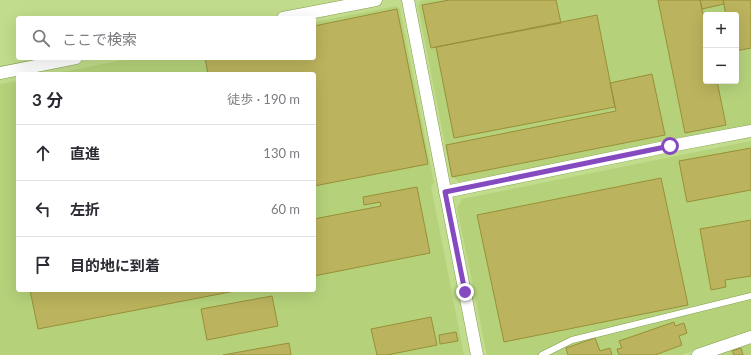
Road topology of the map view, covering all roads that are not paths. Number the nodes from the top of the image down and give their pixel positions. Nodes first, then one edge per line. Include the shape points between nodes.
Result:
1 (376, 0) edge
2 (408, 0) edge
3 (293, 16) edge
4 (66, 60) edge
5 (0, 73) edge
6 (751, 131) edge
7 (445, 192) junction
8 (751, 296) edge
9 (751, 337) edge
10 (477, 355) edge
11 (542, 355) edge
12 (552, 355) edge
13 (698, 355) edge

1 - 3 street
2 - 7 street
4 - 5 street
6 - 7 street
7 - 10 street
8 - 11 lane via 572,340
9 - 13 street
11 - 12 lane

